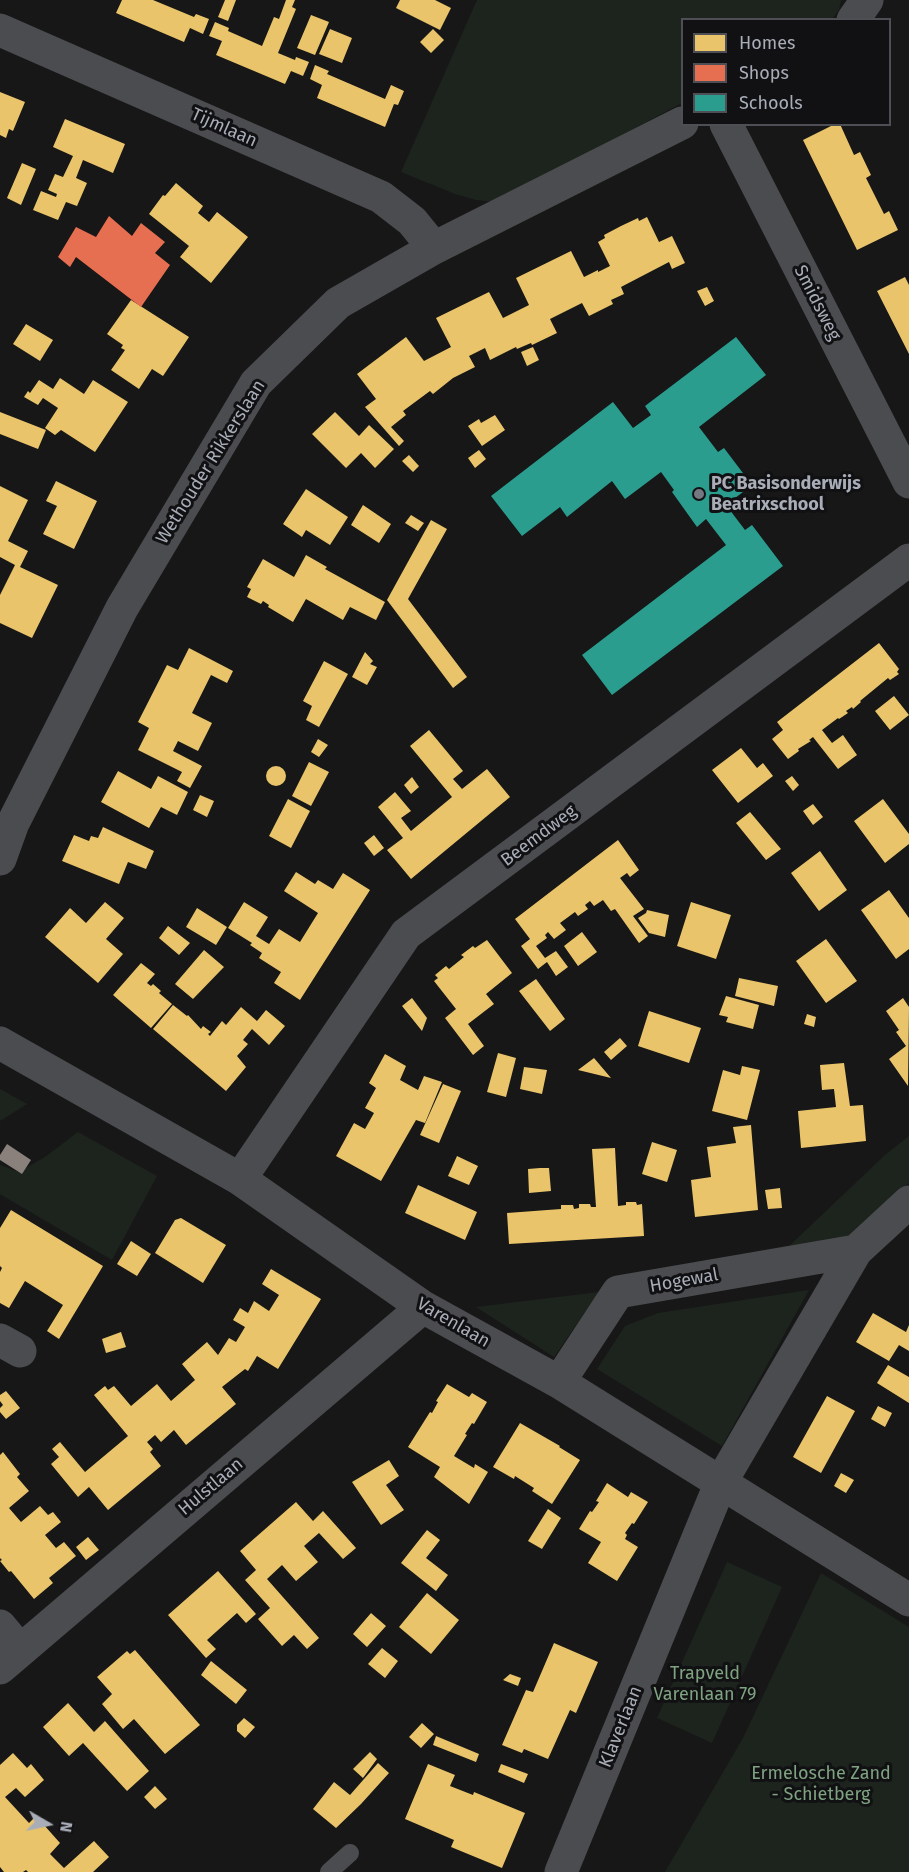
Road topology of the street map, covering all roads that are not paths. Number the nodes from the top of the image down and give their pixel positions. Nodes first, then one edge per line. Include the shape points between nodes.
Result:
1 (867, 0) edge
2 (854, 18) edge
3 (0, 30) edge
4 (681, 124) edge
5 (727, 126) edge
6 (434, 248) junction
7 (909, 482) edge
8 (909, 560) edge
9 (0, 858) edge
10 (0, 1043) edge
11 (240, 1179) junction
12 (909, 1202) edge
13 (856, 1251) junction
14 (423, 1307) junction
15 (559, 1382) junction
16 (721, 1482) junction
17 (909, 1600) edge
18 (7, 1648) edge
19 (350, 1853) dead end
20 (328, 1872) edge
21 (561, 1872) edge

1 - 2 street
3 - 6 street, Tijmlaan via 381,197 411,221
4 - 6 street, Wethouder Rikkerslaan
5 - 7 street, Smidsweg
6 - 9 street, Wethouder Rikkerslaan via 338,303 256,383 122,608 13,823
8 - 11 street, Beemdweg via 406,934
10 - 11 street, Varenlaan
11 - 14 street, Varenlaan
12 - 13 street
13 - 15 street, Hogewal via 618,1292
13 - 16 street
14 - 15 street, Varenlaan
14 - 18 street, Hulstlaan
15 - 16 street, Varenlaan
16 - 17 street, Varenlaan
16 - 21 street, Klaverlaan
19 - 20 lane

